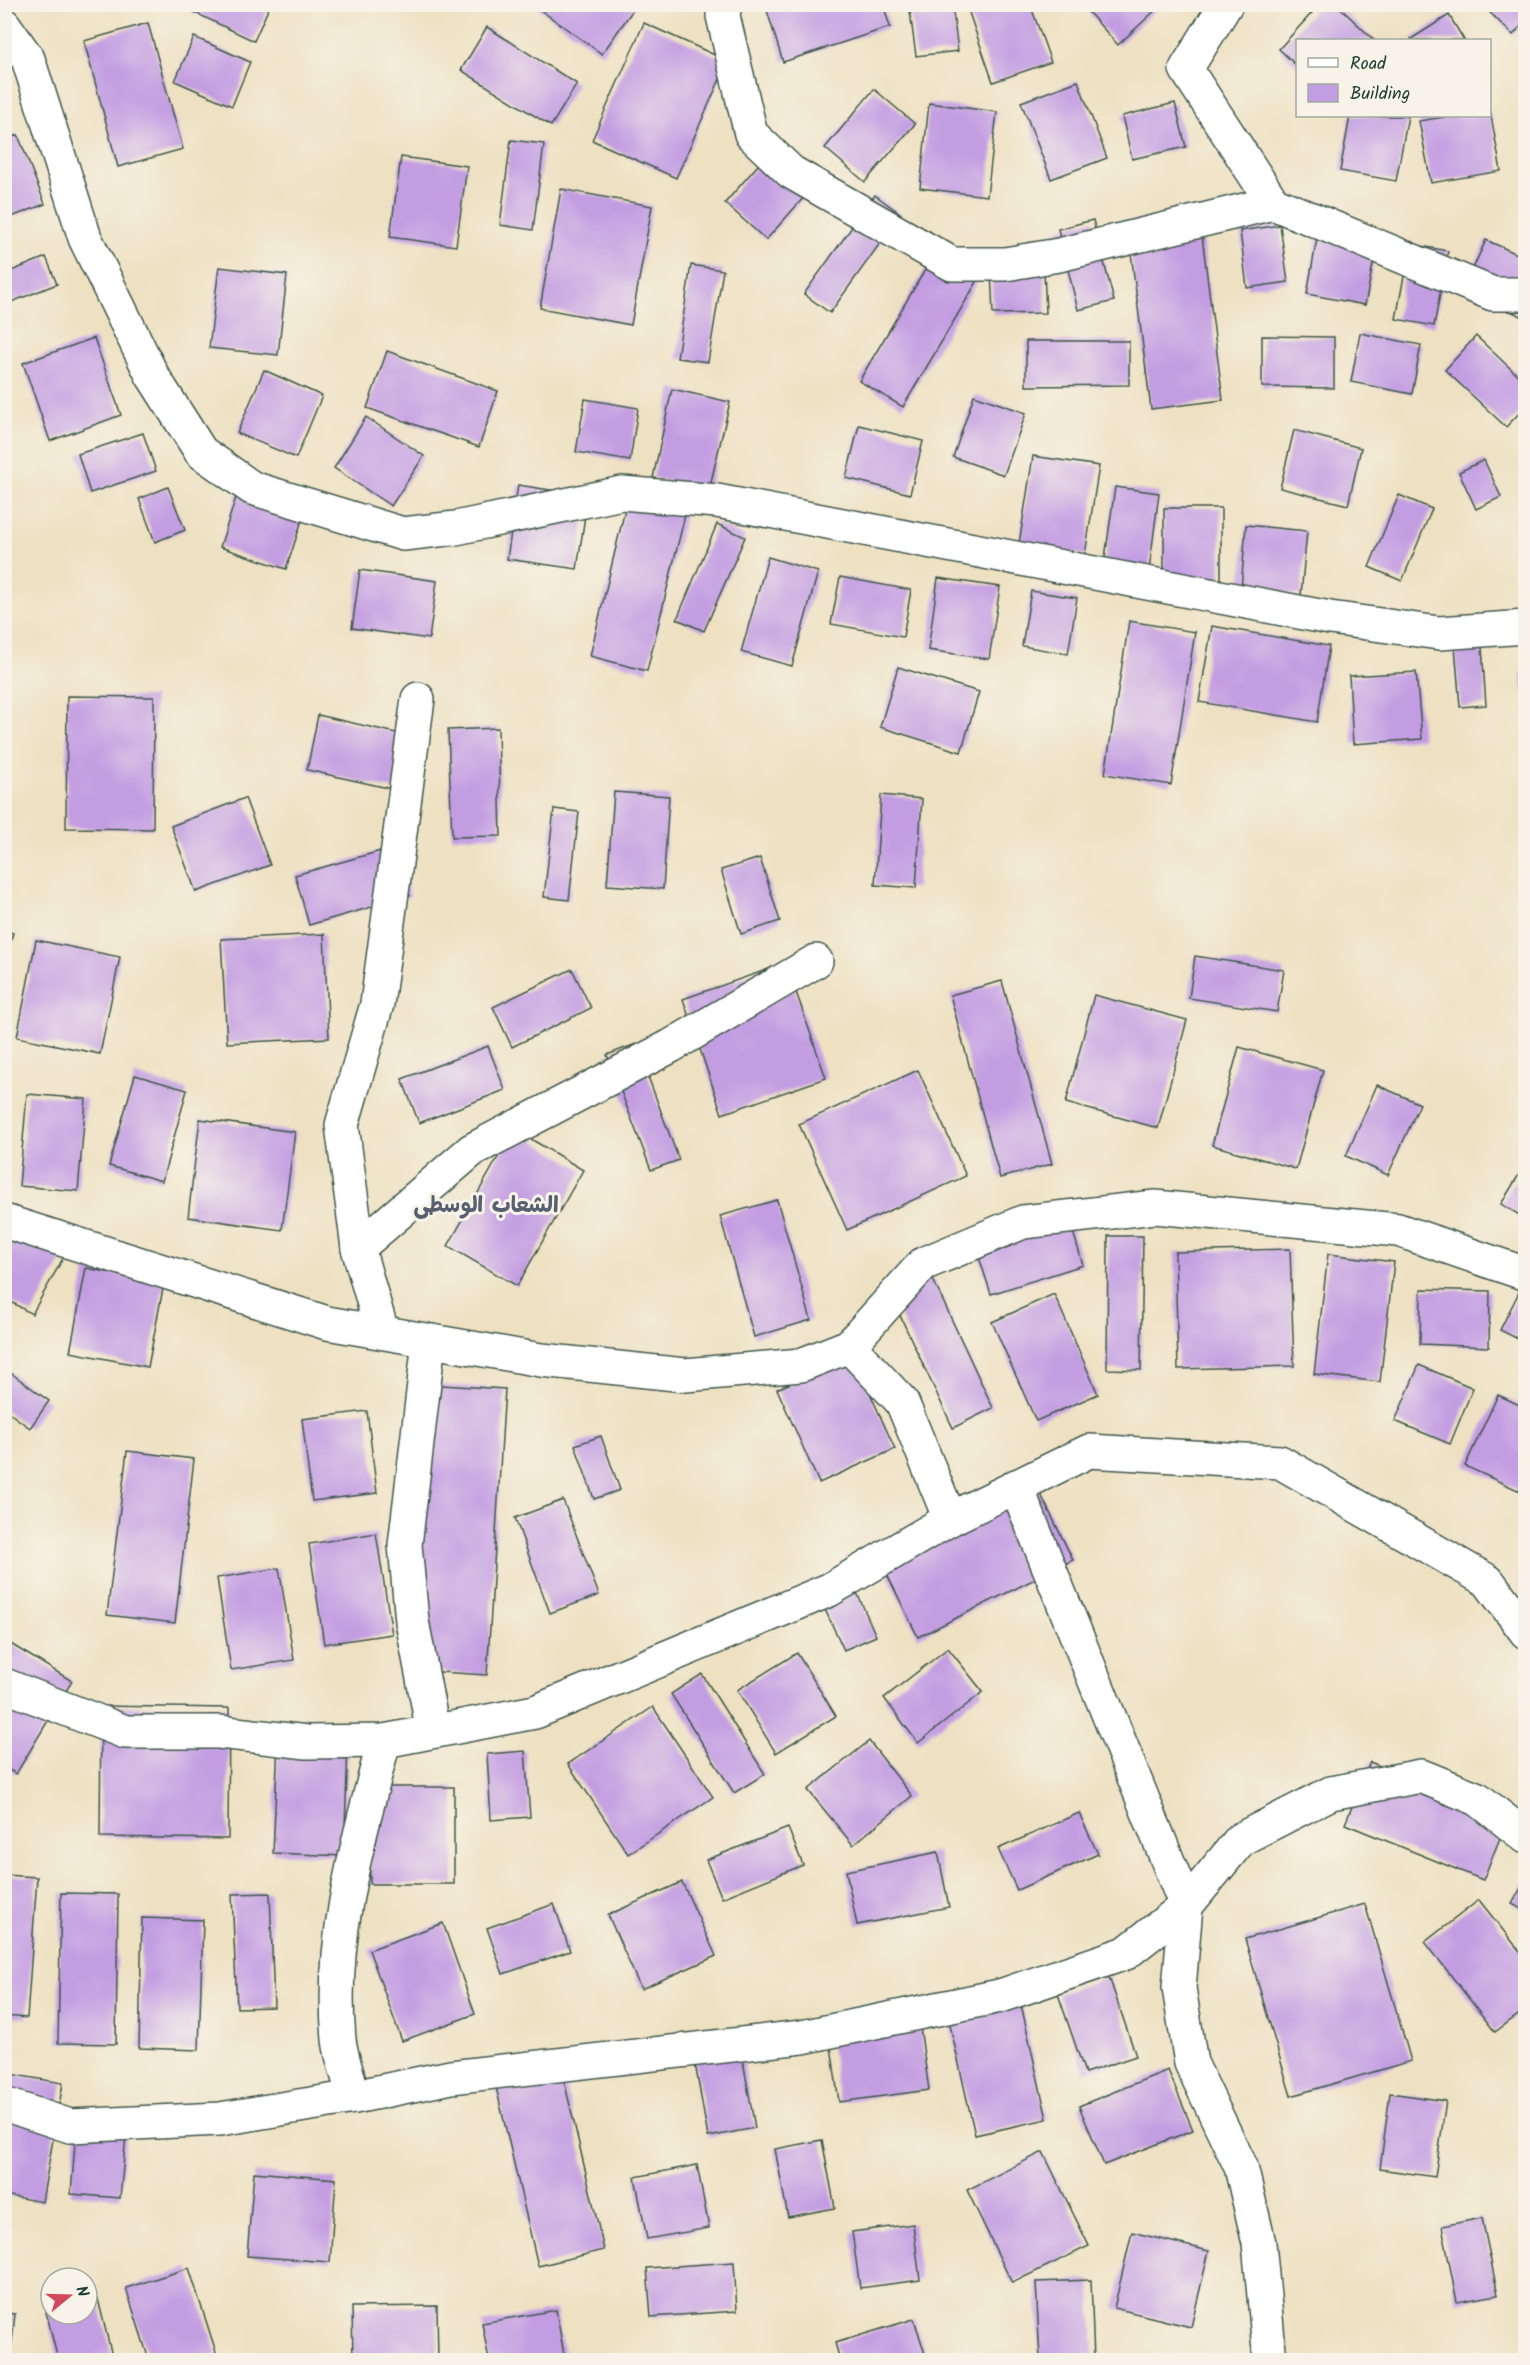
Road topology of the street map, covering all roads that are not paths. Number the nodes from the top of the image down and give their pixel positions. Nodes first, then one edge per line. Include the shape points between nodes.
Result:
1 (725, 4) edge
2 (1226, 4) edge
3 (4, 25) edge
4 (1273, 203) junction
5 (1526, 294) edge
6 (1526, 627) edge
7 (418, 699) dead end
8 (816, 961) dead end
9 (4, 1221) edge
10 (358, 1248) junction
11 (1526, 1274) edge
12 (382, 1332) junction
13 (429, 1341) junction
14 (849, 1346) junction
15 (1016, 1486) junction
16 (950, 1519) junction
17 (1526, 1632) edge
18 (4, 1685) edge
19 (433, 1731) junction
20 (384, 1741) junction
21 (1526, 1837) edge
22 (1186, 1906) junction
23 (354, 2097) junction
24 (4, 2104) edge
25 (1270, 2361) edge

1 - 4 street via 723,16 751,134 790,172 952,264 1005,264 1059,255
2 - 4 street via 1186,69
3 - 6 street via 28,59 85,238 152,375 201,452 252,488 403,534 456,528 622,493 717,501 1330,618 1439,633
4 - 5 street via 1493,294
7 - 10 street via 377,1004 342,1125
8 - 10 street via 671,1046 472,1150
9 - 12 street via 327,1323
10 - 12 street
11 - 14 street via 1398,1230 1155,1207 1023,1222 923,1264
12 - 13 street
13 - 14 street via 541,1360 685,1375 801,1365
13 - 19 street via 405,1545 412,1621
14 - 16 street via 902,1402
15 - 16 street
15 - 17 street via 1089,1451 1280,1462 1488,1581
15 - 22 street
16 - 19 street via 829,1590 535,1712
18 - 20 street via 124,1732 219,1732 306,1742
19 - 20 street
20 - 23 street via 351,1868 337,1966 340,2041
21 - 22 street via 1478,1799 1421,1776 1331,1793 1241,1839
22 - 23 street via 1126,1953 1000,1995 802,2037 451,2077
22 - 25 street via 1179,1988 1191,2063 1240,2167 1259,2243
23 - 24 street via 220,2119 70,2126

